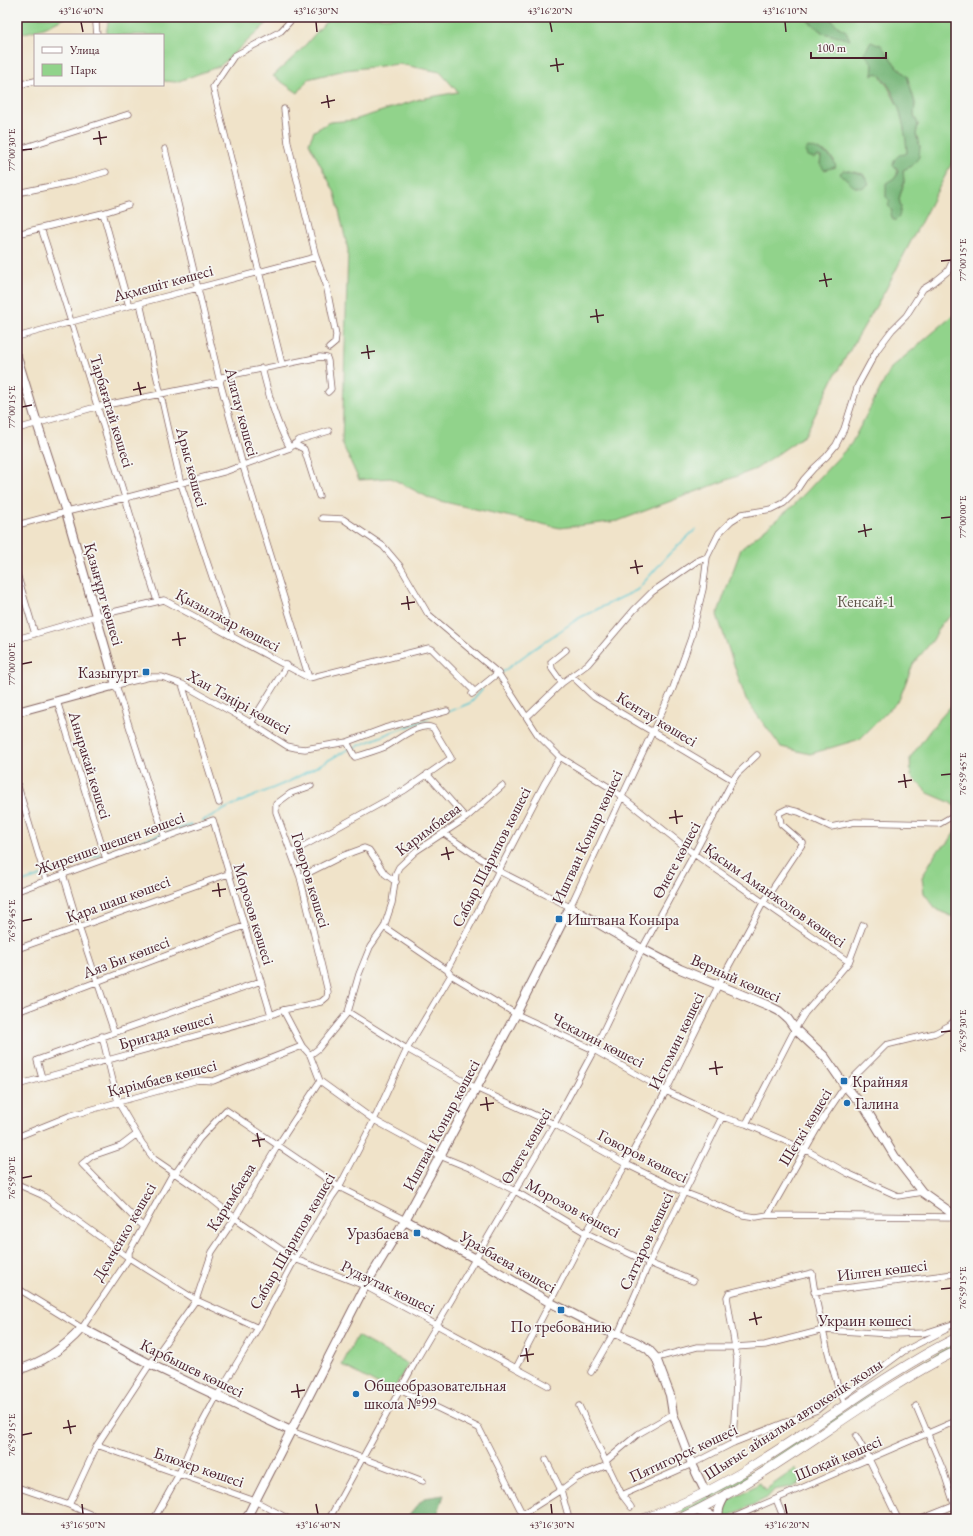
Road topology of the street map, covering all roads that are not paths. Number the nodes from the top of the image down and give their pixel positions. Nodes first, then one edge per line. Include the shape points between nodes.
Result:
1 (98, 17) edge
2 (294, 17) edge
3 (98, 34) edge
4 (34, 81) edge
5 (17, 84) edge
6 (284, 109) dead end
7 (130, 114) dead end
8 (165, 149) dead end
9 (17, 150) edge
10 (106, 172) dead end
11 (17, 193) edge
12 (128, 205) dead end
13 (103, 213) junction
14 (41, 228) junction
15 (17, 234) edge
16 (956, 254) edge
17 (316, 257) junction
18 (258, 271) junction
19 (198, 288) junction
20 (140, 303) junction
21 (128, 306) junction
22 (72, 321) junction
23 (17, 337) edge
24 (329, 348) dead end
25 (17, 357) edge
26 (282, 364) junction
27 (262, 368) junction
28 (220, 382) junction
29 (328, 392) dead end
30 (160, 394) junction
31 (96, 407) junction
32 (37, 423) junction
33 (17, 429) edge
34 (330, 431) dead end
35 (292, 446) junction
36 (243, 466) junction
37 (182, 484) junction
38 (319, 496) dead end
39 (125, 498) junction
40 (66, 512) junction
41 (322, 518) dead end
42 (17, 525) edge
43 (707, 557) junction
44 (17, 574) edge
45 (157, 601) junction
46 (96, 616) junction
47 (35, 634) junction
48 (232, 636) junction
49 (17, 639) edge
50 (566, 650) dead end
51 (286, 665) junction
52 (499, 673) junction
53 (572, 676) junction
54 (310, 678) junction
55 (562, 683) junction
56 (182, 684) junction
57 (116, 685) junction
58 (57, 701) junction
59 (447, 711) dead end
60 (17, 712) edge
61 (527, 717) junction
62 (251, 723) junction
63 (654, 731) junction
64 (347, 742) junction
65 (757, 755) dead end
66 (560, 757) junction
67 (427, 774) junction
68 (733, 780) junction
69 (17, 782) edge
70 (311, 786) dead end
71 (502, 786) dead end
72 (622, 797) junction
73 (219, 803) dead end
74 (956, 814) edge
75 (466, 818) junction
76 (213, 820) joint
77 (443, 833) junction
78 (165, 838) junction
79 (291, 852) junction
80 (694, 854) junction
81 (106, 859) junction
82 (499, 871) junction
83 (63, 874) junction
84 (228, 874) junction
85 (300, 878) junction
86 (46, 880) junction
87 (396, 882) junction
88 (17, 891) edge
89 (763, 902) junction
90 (570, 907) junction
91 (863, 925) dead end
92 (244, 926) junction
93 (79, 927) junction
94 (384, 927) junction
95 (642, 949) junction
96 (17, 950) edge
97 (849, 962) junction
98 (447, 970) junction
99 (451, 975) junction
100 (261, 981) junction
101 (97, 982) junction
102 (718, 984) junction
103 (321, 1002) joint
104 (283, 1010) junction
105 (17, 1012) edge
106 (348, 1012) junction
107 (516, 1014) junction
108 (271, 1015) junction
109 (956, 1019) edge
110 (795, 1029) junction
111 (114, 1032) junction
112 (102, 1036) junction
113 (302, 1046) junction
114 (407, 1049) junction
115 (594, 1050) junction
116 (310, 1055) junction
117 (108, 1060) junction
118 (42, 1078) junction
119 (320, 1081) junction
120 (17, 1085) edge
121 (844, 1086) junction
122 (476, 1088) junction
123 (666, 1091) junction
124 (118, 1102) junction
125 (226, 1110) joint
126 (722, 1117) junction
127 (374, 1120) junction
128 (554, 1124) junction
129 (746, 1124) junction
130 (137, 1134) junction
131 (17, 1137) edge
132 (278, 1145) junction
133 (806, 1150) junction
134 (440, 1156) junction
135 (626, 1164) junction
136 (173, 1173) junction
137 (17, 1184) edge
138 (339, 1187) junction
139 (515, 1191) junction
140 (683, 1192) junction
141 (922, 1192) junction
142 (768, 1215) junction
143 (956, 1216) edge
144 (235, 1218) junction
145 (405, 1220) junction
146 (143, 1227) junction
147 (586, 1233) junction
148 (129, 1258) junction
149 (295, 1259) junction
150 (476, 1259) junction
151 (649, 1263) junction
152 (955, 1275) edge
153 (693, 1281) dead end
154 (365, 1286) junction
155 (17, 1288) edge
156 (814, 1292) junction
157 (196, 1300) junction
158 (549, 1302) junction
159 (956, 1324) edge
160 (436, 1326) junction
161 (82, 1328) junction
162 (258, 1328) junction
163 (823, 1330) junction
164 (615, 1334) junction
165 (956, 1338) edge
166 (735, 1347) junction
167 (956, 1352) edge
168 (656, 1358) junction
169 (150, 1364) junction
170 (516, 1368) junction
171 (17, 1370) edge
172 (590, 1372) dead end
173 (549, 1386) dead end
174 (400, 1390) junction
175 (217, 1397) junction
176 (842, 1397) junction
177 (579, 1406) dead end
178 (916, 1406) dead end
179 (673, 1414) junction
180 (956, 1421) edge
181 (291, 1431) junction
182 (927, 1434) junction
183 (856, 1436) dead end
184 (733, 1443) junction
185 (98, 1445) junction
186 (362, 1458) junction
187 (869, 1459) junction
188 (546, 1460) dead end
189 (607, 1463) junction
190 (692, 1464) junction
191 (179, 1474) junction
192 (423, 1481) dead end
193 (17, 1487) edge
194 (561, 1490) junction
195 (706, 1493) junction
196 (726, 1494) junction
197 (622, 1495) junction
198 (776, 1499) junction
199 (255, 1500) junction
200 (69, 1505) junction
201 (631, 1507) dead end
202 (955, 1507) edge
203 (696, 1511) junction
204 (17, 1514) edge
205 (524, 1517) edge
206 (35, 1519) edge
207 (101, 1519) edge
208 (154, 1519) edge
209 (246, 1519) edge
210 (289, 1519) edge
211 (329, 1519) edge
212 (515, 1519) edge
213 (569, 1519) edge
214 (643, 1519) edge
215 (678, 1519) edge
216 (716, 1519) edge
217 (719, 1519) edge
218 (730, 1519) edge
219 (784, 1519) edge
220 (898, 1519) edge
221 (921, 1519) edge

1 - 3 street
2 - 18 street via 281,31 234,56 213,88
4 - 5 street
6 - 17 street via 288,143
7 - 9 street
8 - 19 street, Алатау көшесі
10 - 11 street
12 - 13 street
13 - 14 street
13 - 21 street
14 - 15 street
14 - 22 street, Тарбағатай көшесі
16 - 43 street, Иштван Коныр көшесі via 948,271 923,289 906,316 877,350 858,385 844,429 836,445 784,503 772,509 742,514 731,521 720,533
17 - 18 street, Ақмешіт көшесі
17 - 24 street via 326,284 336,335 335,343
18 - 19 street, Ақмешіт көшесі
18 - 26 street
19 - 20 street, Ақмешіт көшесі
19 - 28 street, Алатау көшесі
20 - 21 street, Ақмешіт көшесі
20 - 30 street, Арыс көшесі
21 - 22 street, Ақмешіт көшесі
22 - 23 street, Ақмешіт көшесі
22 - 31 street, Тарбағатай көшесі
25 - 32 street, Қазығұрт көшесі
26 - 27 street
26 - 29 street via 327,358 331,388
27 - 28 street via 222,378
27 - 35 street via 272,408 283,437
28 - 30 street
28 - 36 street, Алатау көшесі
30 - 31 street
30 - 37 street, Арыс көшесі
31 - 32 street
31 - 39 street, Тарбағатай көшесі
32 - 33 street
32 - 40 street, Қазығұрт көшесі
34 - 35 street via 298,440
35 - 36 street
35 - 38 street via 304,449
36 - 37 street
36 - 54 street, Алатау көшесі
37 - 39 street
37 - 48 street, Арыс көшесі
39 - 40 street
39 - 45 street, Тарбағатай көшесі
40 - 42 street
40 - 46 street, Қазығұрт көшесі
41 - 52 street, Қасым Аманжолов көшесі via 343,519 383,546 400,566 428,614
43 - 53 street via 652,592 588,664
43 - 63 street, Иштван Коныр көшесі via 703,589 691,638
44 - 47 street
45 - 46 street, Қызылжар көшесі
45 - 48 street, Қызылжар көшесі via 164,600
46 - 47 street, Қызылжар көшесі
46 - 57 street, Қазығұрт көшесі
47 - 49 street, Қызылжар көшесі
48 - 51 street, Қызылжар көшесі
50 - 55 street via 551,662 552,669
51 - 54 street, Қызылжар көшесі
51 - 62 street
52 - 54 street via 474,693 432,649 426,649
52 - 61 street, Қасым Аманжолов көшесі
53 - 55 street
53 - 63 street, Кентау көшесі via 594,697
55 - 61 street
56 - 57 street, Хан Тәңірі көшесі via 156,677
56 - 62 street, Хан Тәңірі көшесі
56 - 73 street
57 - 58 street, Хан Тәңірі көшесі
57 - 78 street, Қазығұрт көшесі
58 - 60 street, Хан Тәңірі көшесі
58 - 81 street, Аныракай көшесі
59 - 64 street, Хан Тәңірі көшесі via 385,728
61 - 66 street, Қасым Аманжолов көшесі via 538,735
62 - 64 street, Хан Тәңірі көшесі via 287,746 296,748 305,749
63 - 68 street, Кентау көшесі
63 - 72 street, Иштван Коныр көшесі
64 - 67 street via 355,757 386,746 417,728 430,726 451,758
65 - 68 street, Өнеге көшесі
66 - 72 street, Қасым Аманжолов көшесі
66 - 82 street, Сабыр Шарипов көшесі
67 - 75 street
67 - 79 street via 405,790
68 - 80 street, Өнеге көшесі
69 - 86 street
70 - 79 street, Говоров көшесі via 291,793 276,804 276,812
71 - 75 street, Каримбаева
72 - 80 street, Қасым Аманжолов көшесі
72 - 90 street, Иштван Коныр көшесі
74 - 89 street, Истомин көшесі via 939,824 855,822 831,827 799,812 788,809 783,811 779,813 781,824 803,843
75 - 77 street, Каримбаева
76 - 78 street, Жиренше шешен көшесі
76 - 84 street, Морозов көшесі
77 - 82 street
77 - 87 street, Каримбаева via 416,851 399,867
78 - 81 street, Жиренше шешен көшесі
79 - 85 street, Говоров көшесі
80 - 89 street, Қасым Аманжолов көшесі
80 - 95 street, Өнеге көшесі
81 - 83 street, Жиренше шешен көшесі
82 - 90 street
82 - 98 street, Сабыр Шарипов көшесі
83 - 86 street, Жиренше шешен көшесі
83 - 93 street
84 - 92 street, Морозов көшесі
84 - 93 street, Қара шаш көшесі
85 - 87 street via 342,856 364,848 369,850 385,874
85 - 103 street, Говоров көшесі via 328,992 327,997
86 - 88 street, Жиренше шешен көшесі
87 - 94 street, Каримбаева
89 - 97 street, Қасым Аманжолов көшесі
89 - 102 street, Истомин көшесі
90 - 95 street, Верный көшесі
90 - 107 street, Иштван Коныр көшесі
91 - 97 street
92 - 100 street, Морозов көшесі
92 - 101 street, Аяз Би көшесі
93 - 96 street, Қара шаш көшесі
93 - 101 street
94 - 98 street, Чекалин көшесі
94 - 106 street, Каримбаева via 370,947
95 - 102 street, Верный көшесі via 680,969
95 - 115 street, Өнеге көшесі
97 - 110 street via 805,1013
98 - 99 street, Чекалин көшесі
99 - 107 street, Чекалин көшесі
99 - 114 street, Сабыр Шарипов көшесі
100 - 108 street, Морозов көшесі
100 - 111 street
101 - 105 street, Аяз Би көшесі
101 - 111 street
102 - 110 street, Верный көшесі via 779,1011
102 - 123 street, Истомин көшесі
103 - 104 street, Бригада көшесі
104 - 108 street, Бригада көшесі
104 - 113 street
106 - 114 street, Говоров көшесі
106 - 116 street, Каримбаева via 318,1049
107 - 115 street, Чекалин көшесі
107 - 122 street, Иштван Коныр көшесі
108 - 117 street, Бригада көшесі
109 - 121 street, Шеткі көшесі via 935,1033 886,1045
110 - 121 street, Верный көшесі via 825,1057
110 - 129 street
111 - 112 street
112 - 117 street, Рудзутак көшесі
112 - 118 street via 37,1060
113 - 116 street
113 - 124 street, Қарімбаев көшесі via 213,1080 198,1080
114 - 122 street, Говоров көшесі
114 - 127 street, Сабыр Шарипов көшесі
115 - 123 street, Чекалин көшесі
115 - 128 street, Өнеге көшесі
116 - 119 street
117 - 118 street, Бригада көшесі
117 - 124 street, Рудзутак көшесі
118 - 120 street, Бригада көшесі
119 - 127 street, Морозов көшесі
119 - 132 street, Каримбаева
121 - 133 street, Шеткі көшесі
121 - 141 street, Верный көшесі via 866,1109
122 - 128 street, Говоров көшесі
122 - 134 street, Иштван Коныр көшесі
123 - 126 street, Чекалин көшесі
123 - 135 street, Истомин көшесі
124 - 130 street, Рудзутак көшесі
124 - 131 street, Қарімбаев көшесі via 69,1116
125 - 132 street, Уразбаева көшесі
125 - 136 street, Демченко көшесі
126 - 129 street, Чекалин көшесі
126 - 140 street, Саттаров көшесі
127 - 134 street, Морозов көшесі
127 - 138 street, Сабыр Шарипов көшесі
128 - 135 street, Говоров көшесі
128 - 139 street, Өнеге көшесі
129 - 133 street, Чекалин көшесі
130 - 136 street, Рудзутак көшесі via 154,1159
130 - 146 street via 121,1146 92,1156 82,1164
132 - 138 street, Уразбаева көшесі
132 - 144 street, Каримбаева
133 - 141 street, Чекалин көшесі via 847,1173 898,1196
133 - 142 street, Шеткі көшесі
134 - 139 street, Морозов көшесі
134 - 145 street, Иштван Коныр көшесі
135 - 140 street, Говоров көшесі
135 - 147 street, Истомин көшесі
136 - 144 street, Рудзутак көшесі
136 - 146 street, Демченко көшесі
137 - 148 street via 42,1195
138 - 145 street, Уразбаева көшесі
138 - 149 street, Сабыр Шарипов көшесі
139 - 147 street, Морозов көшесі
139 - 150 street, Өнеге көшесі
140 - 142 street, Говоров көшесі via 743,1215
140 - 151 street, Саттаров көшесі
141 - 143 street, Верный көшесі
142 - 143 street, Говоров көшесі
144 - 149 street, Рудзутак көшесі
144 - 157 street, Каримбаева via 212,1252
145 - 150 street, Уразбаева көшесі
145 - 154 street, Иштван Коныр көшесі
146 - 148 street, Демченко көшесі via 129,1252
147 - 151 street, Морозов көшесі
147 - 158 street, Истомин көшесі
148 - 157 street
148 - 161 street, Демченко көшесі
149 - 154 street, Рудзутак көшесі
149 - 162 street, Сабыр Шарипов көшесі
150 - 158 street, Уразбаева көшесі
150 - 160 street, Өнеге көшесі
151 - 153 street, Морозов көшесі
151 - 164 street, Саттаров көшесі
152 - 156 street, Иілген көшесі
154 - 160 street, Рудзутак көшесі
154 - 181 street, Иштван Коныр көшесі
155 - 161 street, Карбышев көшесі
156 - 163 street
156 - 166 street via 812,1272 729,1293 727,1297
157 - 162 street
157 - 169 street, Каримбаева
158 - 164 street, Уразбаева көшесі
158 - 170 street, Истомин көшесі
159 - 163 street, Украин көшесі via 925,1333
159 - 176 street, Пятигорск көшесі via 904,1351
160 - 170 street, Рудзутак көшесі
160 - 174 street, Өнеге көшесі
161 - 169 street, Карбышев көшесі
161 - 171 street, Демченко көшесі via 53,1354
162 - 175 street, Сабыр Шарипов көшесі
163 - 166 street, Украин көшесі via 765,1345
163 - 176 street
164 - 168 street, Уразбаева көшесі via 648,1349
164 - 172 street, Саттаров көшесі
165 - 176 main road, Шығыс айналма автокөлік жолы
166 - 168 street, Украин көшесі via 698,1347
166 - 184 street via 737,1360
167 - 196 main road, Шығыс айналма автокөлік жолы via 904,1380
168 - 179 street, Уразбаева көшесі via 670,1395
169 - 175 street, Карбышев көшесі
169 - 185 street, Каримбаева
170 - 173 street, Рудзутак көшесі
174 - 186 street, Өнеге көшесі
174 - 205 street via 479,1428
175 - 181 street, Карбышев көшесі
175 - 191 street, Сабыр Шарипов көшесі via 194,1438
176 - 184 street, Пятигорск көшесі via 817,1410
176 - 195 main road, Шығыс айналма автокөлік жолы via 759,1461
177 - 189 street
178 - 182 street
179 - 189 street via 638,1434
179 - 190 street, Уразбаева көшесі
180 - 182 street, Шоқай көшесі
181 - 186 street, Карбышев көшесі
181 - 199 street, Иштван Коныр көшесі
182 - 187 street, Шоқай көшесі
182 - 202 street via 943,1470
183 - 187 street
184 - 190 street, Пятигорск көшесі
185 - 191 street, Блюхер көшесі
185 - 200 street, Каримбаева
186 - 192 street, Карбышев көшесі
186 - 211 street, Өнеге көшесі
187 - 198 street, Шоқай көшесі
187 - 220 street
188 - 194 street
189 - 194 street via 577,1478
189 - 197 street
190 - 195 street, Уразбаева көшесі
190 - 197 street, Пятигорск көшесі
191 - 199 street, Блюхер көшесі
191 - 208 street, Сабыр Шарипов көшесі
193 - 200 street
194 - 205 street
194 - 213 street
195 - 214 main road, Шығыс айналма автокөлік жолы
196 - 203 main road, Шығыс айналма автокөлік жолы
196 - 217 street via 720,1505
197 - 201 street
198 - 218 street, Шоқай көшесі
198 - 219 street
199 - 209 street, Иштван Коныр көшесі
199 - 210 street, Блюхер көшесі
200 - 207 street
202 - 221 street
203 - 215 main road, Шығыс айналма автокөлік жолы
203 - 216 street via 709,1514
204 - 206 main road
205 - 212 street

